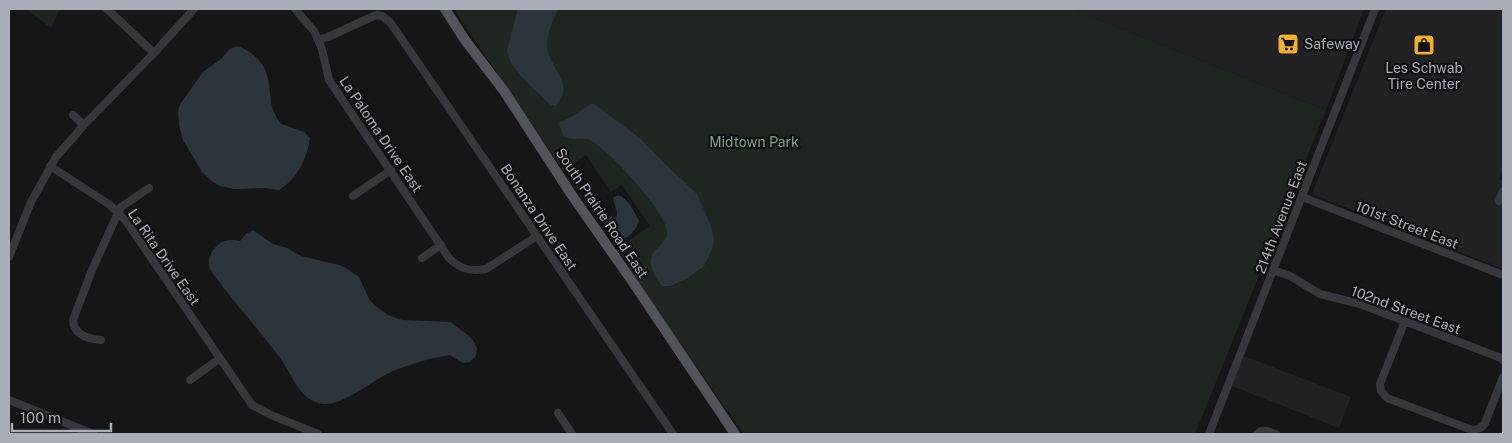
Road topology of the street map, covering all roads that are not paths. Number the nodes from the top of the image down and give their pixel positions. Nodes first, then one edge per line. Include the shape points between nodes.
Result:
1 (107, 9) edge
2 (194, 9) edge
3 (295, 9) edge
4 (445, 9) edge
5 (1375, 9) edge
6 (318, 40) junction
7 (154, 53) junction
8 (72, 115) dead end
9 (84, 125) junction
10 (50, 166) junction
11 (391, 170) junction
12 (149, 188) dead end
13 (1503, 191) edge
14 (353, 196) dead end
15 (1302, 197) junction
16 (1499, 201) dead end
17 (118, 212) junction
18 (537, 236) junction
19 (441, 245) junction
20 (9, 257) edge
21 (422, 258) dead end
22 (1274, 270) junction
23 (1503, 275) edge
24 (1405, 321) junction
25 (101, 340) dead end
26 (219, 359) junction
27 (1503, 360) edge
28 (1503, 377) edge
29 (190, 380) dead end
30 (9, 400) edge
31 (558, 413) dead end
32 (93, 434) edge
33 (318, 434) edge
34 (572, 434) edge
35 (673, 434) edge
36 (735, 434) edge
37 (1209, 434) edge
38 (1257, 434) edge
39 (1276, 434) edge

1 - 7 street
2 - 7 street
3 - 6 street, La Paloma Drive East
4 - 36 main road, South Prairie Road East via 504,91
5 - 15 street, 214th Avenue East
6 - 11 street, La Paloma Drive East via 329,80
6 - 18 street, Bonanza Drive East via 376,15 390,22
7 - 9 street
8 - 9 street
9 - 10 street
10 - 17 street, La Rita Drive East
10 - 20 street via 31,202
11 - 14 street
11 - 19 street, La Paloma Drive East
12 - 17 street
13 - 16 street
15 - 22 street, 214th Avenue East
15 - 23 street, 101st Street East
17 - 25 street via 73,320 75,328 86,338
17 - 26 street, La Rita Drive East
18 - 19 street, La Paloma Drive East via 478,271 455,264
18 - 35 street, Bonanza Drive East
19 - 21 street
22 - 24 street, 102nd Street East via 1330,298 1360,304
22 - 37 street, 214th Avenue East
24 - 27 street, 102nd Street East
24 - 28 street via 1380,384 1380,392 1387,398 1472,430 1479,429 1486,423
26 - 29 street
26 - 33 street, La Rita Drive East via 255,408
30 - 32 street
31 - 34 street
38 - 39 street via 1261,431

